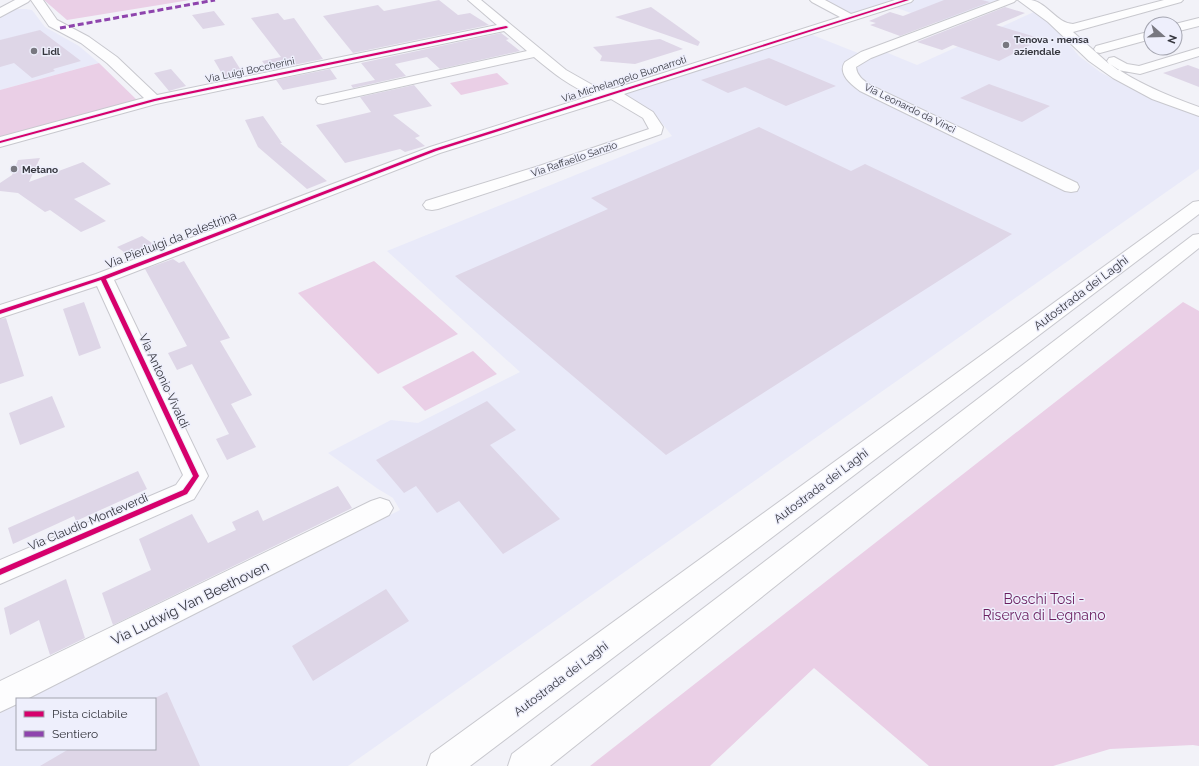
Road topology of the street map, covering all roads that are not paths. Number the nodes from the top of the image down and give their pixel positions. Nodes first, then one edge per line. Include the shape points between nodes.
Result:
1 (24, 0) edge
2 (474, 0) edge
3 (816, 0) edge
4 (907, 0) edge
5 (1010, 0) edge
6 (1024, 0) edge
7 (1177, 0) edge
8 (38, 3) edge
9 (6, 7) edge
10 (850, 18) junction
11 (1199, 22) edge
12 (1183, 26) edge
13 (506, 27) junction
14 (1068, 27) junction
15 (1143, 37) edge
16 (1100, 49) junction
17 (1199, 52) edge
18 (536, 53) junction
19 (612, 93) junction
20 (154, 100) junction
21 (323, 100) dead end
22 (1199, 112) edge
23 (0, 142) edge
24 (349, 183) joint
25 (1071, 187) dead end
26 (432, 205) dead end
27 (1199, 206) edge
28 (1199, 238) edge
29 (103, 278) junction
30 (0, 312) edge
31 (185, 492) joint
32 (380, 508) dead end
33 (0, 572) edge
34 (0, 697) edge
35 (443, 766) edge
36 (524, 766) edge

1 - 9 main road
2 - 13 main road
3 - 10 main road
4 - 10 main road, Via Michelangelo Buonarroti
5 - 25 main road, Via Leonardo da Vinci via 866,56 850,65 849,70 851,76 865,88
6 - 14 main road
7 - 14 main road
8 - 9 main road
8 - 20 main road via 53,23 85,40 112,60
10 - 19 main road, Via Michelangelo Buonarroti
11 - 12 main road
13 - 18 main road
13 - 20 main road, Via Luigi Boccherini
14 - 16 main road
14 - 22 main road via 1095,59 1116,74 1168,101
15 - 16 main road
16 - 17 main road via 1118,64 1134,70
18 - 19 main road via 561,73 591,90
18 - 21 main road
19 - 24 main road, Via Michelangelo Buonarroti via 435,150
19 - 26 main road, Via Raffaello Sanzio via 648,115 656,131
20 - 23 main road, Via Luigi Boccherini
24 - 29 main road, Via Pierluigi da Palestrina
27 - 35 main road, Autostrada dei Laghi
28 - 36 main road
29 - 30 main road, Via Pierluigi da Palestrina
29 - 31 main road, Via Antonio Vivaldi via 196,476
31 - 33 main road, Via Claudio Monteverdi
32 - 34 main road, Via Ludwig Van Beethoven

